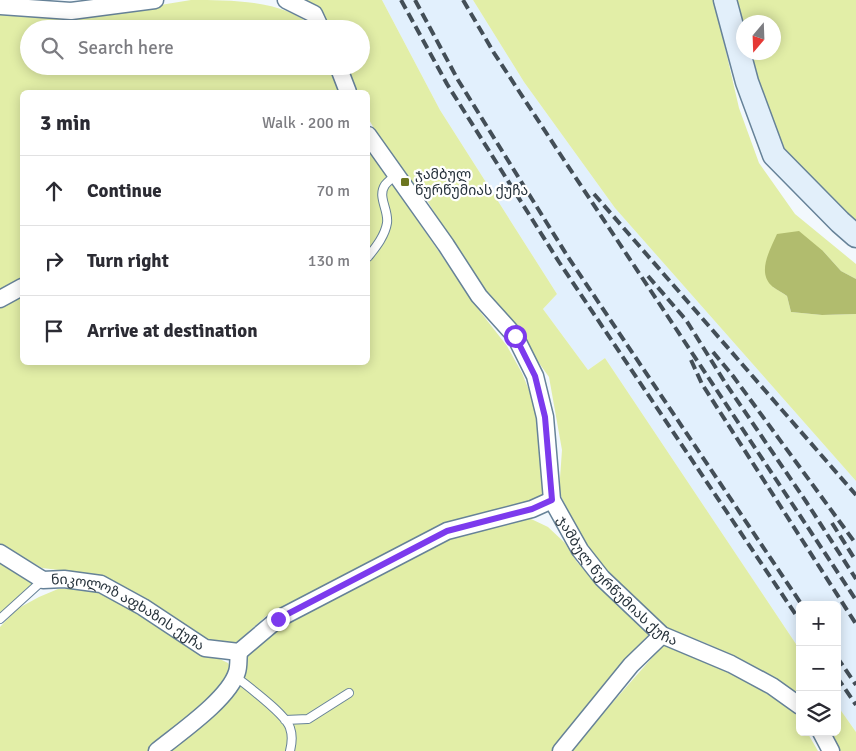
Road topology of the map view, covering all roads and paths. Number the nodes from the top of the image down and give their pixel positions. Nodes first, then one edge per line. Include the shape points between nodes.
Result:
1 (155, 0) edge
2 (286, 0) edge
3 (725, 0) edge
4 (0, 6) edge
5 (316, 20) edge
6 (341, 75) edge
7 (347, 90) edge
8 (370, 138) edge
9 (396, 174) junction
10 (856, 236) edge
11 (370, 254) edge
12 (20, 288) edge
13 (0, 299) edge
14 (552, 500) junction
15 (0, 553) edge
16 (43, 580) junction
17 (0, 619) edge
18 (662, 635) junction
19 (239, 652) junction
20 (235, 676) junction
21 (349, 694) dead end
22 (796, 703) edge
23 (285, 720) junction
24 (823, 736) edge
25 (157, 751) edge
26 (290, 751) edge
27 (560, 751) edge
28 (832, 751) edge

1 - 4 street via 70,10
2 - 5 street
3 - 10 main road via 747,82 774,155
6 - 7 street
8 - 9 street, ჯამბულ წურწუმიას ქუჩა
9 - 11 lane via 384,186 382,196 387,224
9 - 14 street, ჯამბულ წურწუმიას ქუჩა via 479,296 515,336 535,376 545,417
12 - 13 street
14 - 18 street, ჯამბულ წურწუმიას ქუჩა via 580,550 614,589
14 - 19 street via 532,509 447,531 278,619
15 - 16 street, ნიკოლოზ აფხაზის ქუჩა
16 - 17 lane
16 - 19 street, ნიკოლოზ აფხაზის ქუჩა via 64,578 101,584 205,648
18 - 22 street, ჯამბულ წურწუმიას ქუჩა via 739,668
18 - 27 street via 631,666
19 - 20 street
20 - 23 lane
20 - 25 street via 230,687 208,709
21 - 23 lane via 308,719
23 - 26 lane via 290,726 293,741
24 - 28 street

